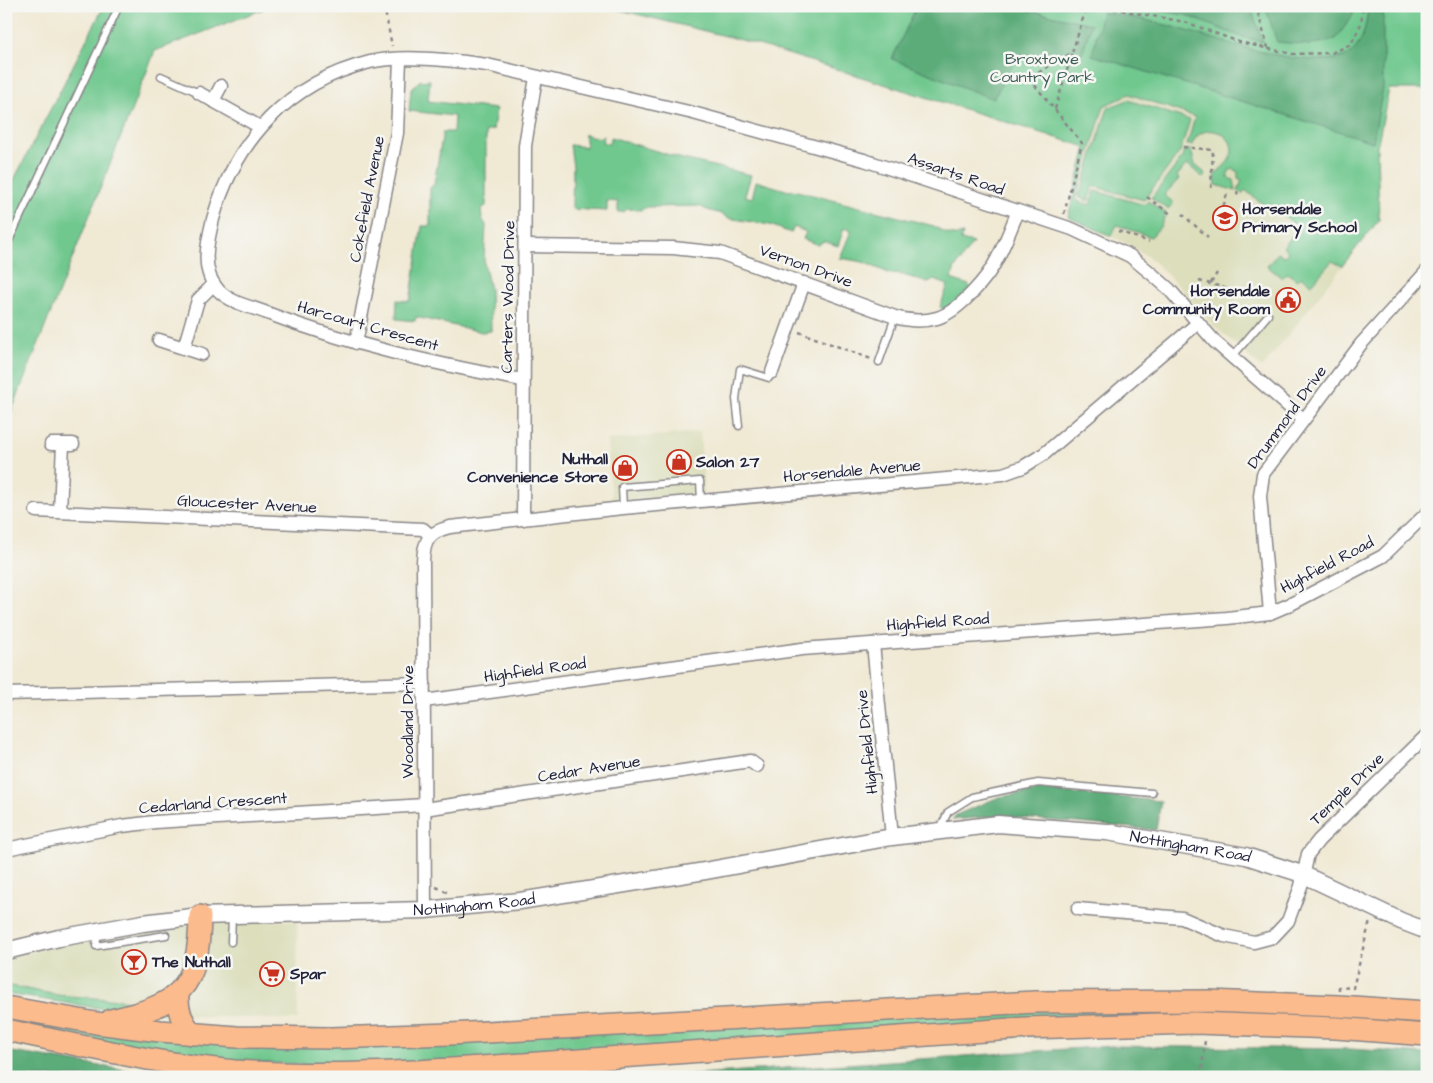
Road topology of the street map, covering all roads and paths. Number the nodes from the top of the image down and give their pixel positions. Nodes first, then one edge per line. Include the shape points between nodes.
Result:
1 (120, 6) edge
2 (384, 6) edge
3 (1087, 6) edge
4 (1098, 6) edge
5 (1256, 6) edge
6 (1363, 6) edge
7 (1268, 48) junction
8 (1072, 53) junction
9 (397, 60) junction
10 (161, 76) dead end
11 (536, 77) junction
12 (221, 86) dead end
13 (199, 93) joint
14 (213, 102) junction
15 (1055, 110) junction
16 (260, 127) junction
17 (1183, 146) dead end
18 (1211, 188) dead end
19 (1238, 188) dead end
20 (1228, 194) dead end
21 (1237, 196) dead end
22 (1147, 197) dead end
23 (1017, 212) junction
24 (1182, 214) dead end
25 (1172, 215) dead end
26 (1214, 218) dead end
27 (1293, 222) dead end
28 (1061, 226) junction
29 (1118, 231) dead end
30 (1284, 232) dead end
31 (1208, 237) dead end
32 (1149, 242) dead end
33 (525, 246) junction
34 (6, 247) edge
35 (1427, 271) edge
36 (1217, 273) dead end
37 (1199, 281) dead end
38 (804, 283) junction
39 (1211, 283) junction
40 (214, 284) junction
41 (1244, 296) dead end
42 (1268, 315) dead end
43 (895, 317) junction
44 (1198, 323) junction
45 (788, 328) junction
46 (159, 340) dead end
47 (356, 343) junction
48 (184, 348) junction
49 (202, 354) dead end
50 (1232, 357) junction
51 (879, 362) joint
52 (772, 372) joint
53 (522, 380) junction
54 (1303, 419) junction
55 (739, 426) dead end
56 (62, 444) dead end
57 (701, 501) junction
58 (623, 508) junction
59 (36, 511) dead end
60 (60, 511) junction
61 (1427, 513) edge
62 (523, 519) junction
63 (430, 534) junction
64 (1270, 613) junction
65 (874, 644) junction
66 (424, 683) junction
67 (6, 694) edge
68 (424, 701) junction
69 (1427, 734) edge
70 (757, 766) dead end
71 (1152, 793) dead end
72 (424, 807) junction
73 (940, 830) junction
74 (892, 837) junction
75 (6, 849) edge
76 (1302, 874) junction
77 (1373, 908) junction
78 (1078, 909) dead end
79 (424, 910) junction
80 (232, 915) junction
81 (200, 916) junction
82 (98, 931) junction
83 (1427, 931) edge
84 (166, 935) dead end
85 (231, 942) dead end
86 (6, 951) edge
87 (178, 994) junction
88 (1338, 1006) junction
89 (6, 1007) edge
90 (1427, 1012) edge
91 (96, 1023) junction
92 (6, 1030) edge
93 (193, 1034) junction
94 (1427, 1035) edge
95 (1204, 1043) dead end
96 (1201, 1077) edge

1 - 34 lane
2 - 9 path
3 - 8 path
4 - 7 path via 1185,22 1239,42
5 - 7 path
6 - 7 path via 1361,24 1350,44 1332,53 1292,54
8 - 15 path
8 - 15 path via 1029,78
9 - 11 street via 454,60
9 - 16 street via 371,62 331,76 280,107
9 - 47 street, Cokefield Avenue via 397,133
10 - 13 lane
11 - 23 street, Assarts Road via 693,113 864,160
11 - 33 street, Carters Wood Drive via 526,137
12 - 14 street
13 - 14 street
14 - 16 street
15 - 28 path via 1082,143
16 - 40 street via 236,161 207,241 208,270
17 - 18 path via 1213,150
19 - 21 path
20 - 26 path via 1222,211
22 - 25 path
23 - 28 street, Assarts Road
23 - 43 street, Vernon Drive via 997,261 959,304 937,318 920,321
24 - 31 path
27 - 30 path
28 - 44 street, Assarts Road via 1130,256 1169,289
29 - 32 path
33 - 38 street, Vernon Drive via 673,248 720,252
33 - 53 street, Carters Wood Drive
35 - 54 street, Drummond Drive via 1361,344
36 - 39 path
37 - 39 path
38 - 43 street, Vernon Drive
38 - 45 street
39 - 41 path
40 - 47 street, Harcourt Crescent via 236,301
40 - 48 street via 198,300
42 - 50 lane
43 - 51 lane
44 - 50 street, Assarts Road
44 - 57 street, Horsendale Avenue via 1044,454 1023,467 1003,474
45 - 51 path
45 - 52 street
46 - 48 street
47 - 53 street, Harcourt Crescent
48 - 49 street
50 - 54 street, Assarts Road
52 - 55 lane via 770,378 740,369 736,399
53 - 62 street, Carters Wood Drive
54 - 64 street, Drummond Drive via 1261,480
56 - 60 street
57 - 58 street, Horsendale Avenue
57 - 58 lane via 700,481 622,487
58 - 62 street, Horsendale Avenue
59 - 60 street, Gloucester Avenue
60 - 63 street, Gloucester Avenue via 423,529
61 - 64 street, Highfield Road via 1383,556
62 - 63 street, Horsendale Avenue via 450,526
63 - 66 street, Woodland Drive via 424,551
64 - 65 street, Highfield Road
65 - 68 street, Highfield Road via 802,649
65 - 74 street, Highfield Drive
66 - 67 street
66 - 68 street, Woodland Drive
68 - 72 street, Woodland Drive
69 - 76 street, Temple Drive via 1319,840 1308,854
70 - 72 street, Cedar Avenue via 750,761
71 - 73 lane via 1038,783 972,797 948,812
72 - 75 street, Cedarland Crescent via 155,822
72 - 79 street, Woodland Drive
73 - 74 street, Nottingham Road
73 - 76 street, Nottingham Road via 998,824 1107,832 1246,856
74 - 79 street, Nottingham Road via 586,892
76 - 77 street, Nottingham Road
76 - 78 street, Temple Drive via 1288,921 1273,937 1254,942 1224,936 1182,918
77 - 83 street, Nottingham Road
77 - 88 path via 1353,988 1339,987
79 - 80 street, Nottingham Road
80 - 81 street, Nottingham Road
80 - 85 lane
81 - 82 street, Nottingham Road
81 - 87 highway via 200,947 195,966
82 - 84 lane via 96,946
82 - 86 street, Nottingham Road
87 - 91 highway via 149,1010
87 - 93 highway via 179,1012
88 - 90 highway
88 - 93 highway via 1209,1001 1035,1002 450,1034 331,1038
89 - 91 highway
91 - 93 highway
92 - 94 highway via 169,1063 297,1074 452,1069 1026,1028 1195,1022
95 - 96 path

